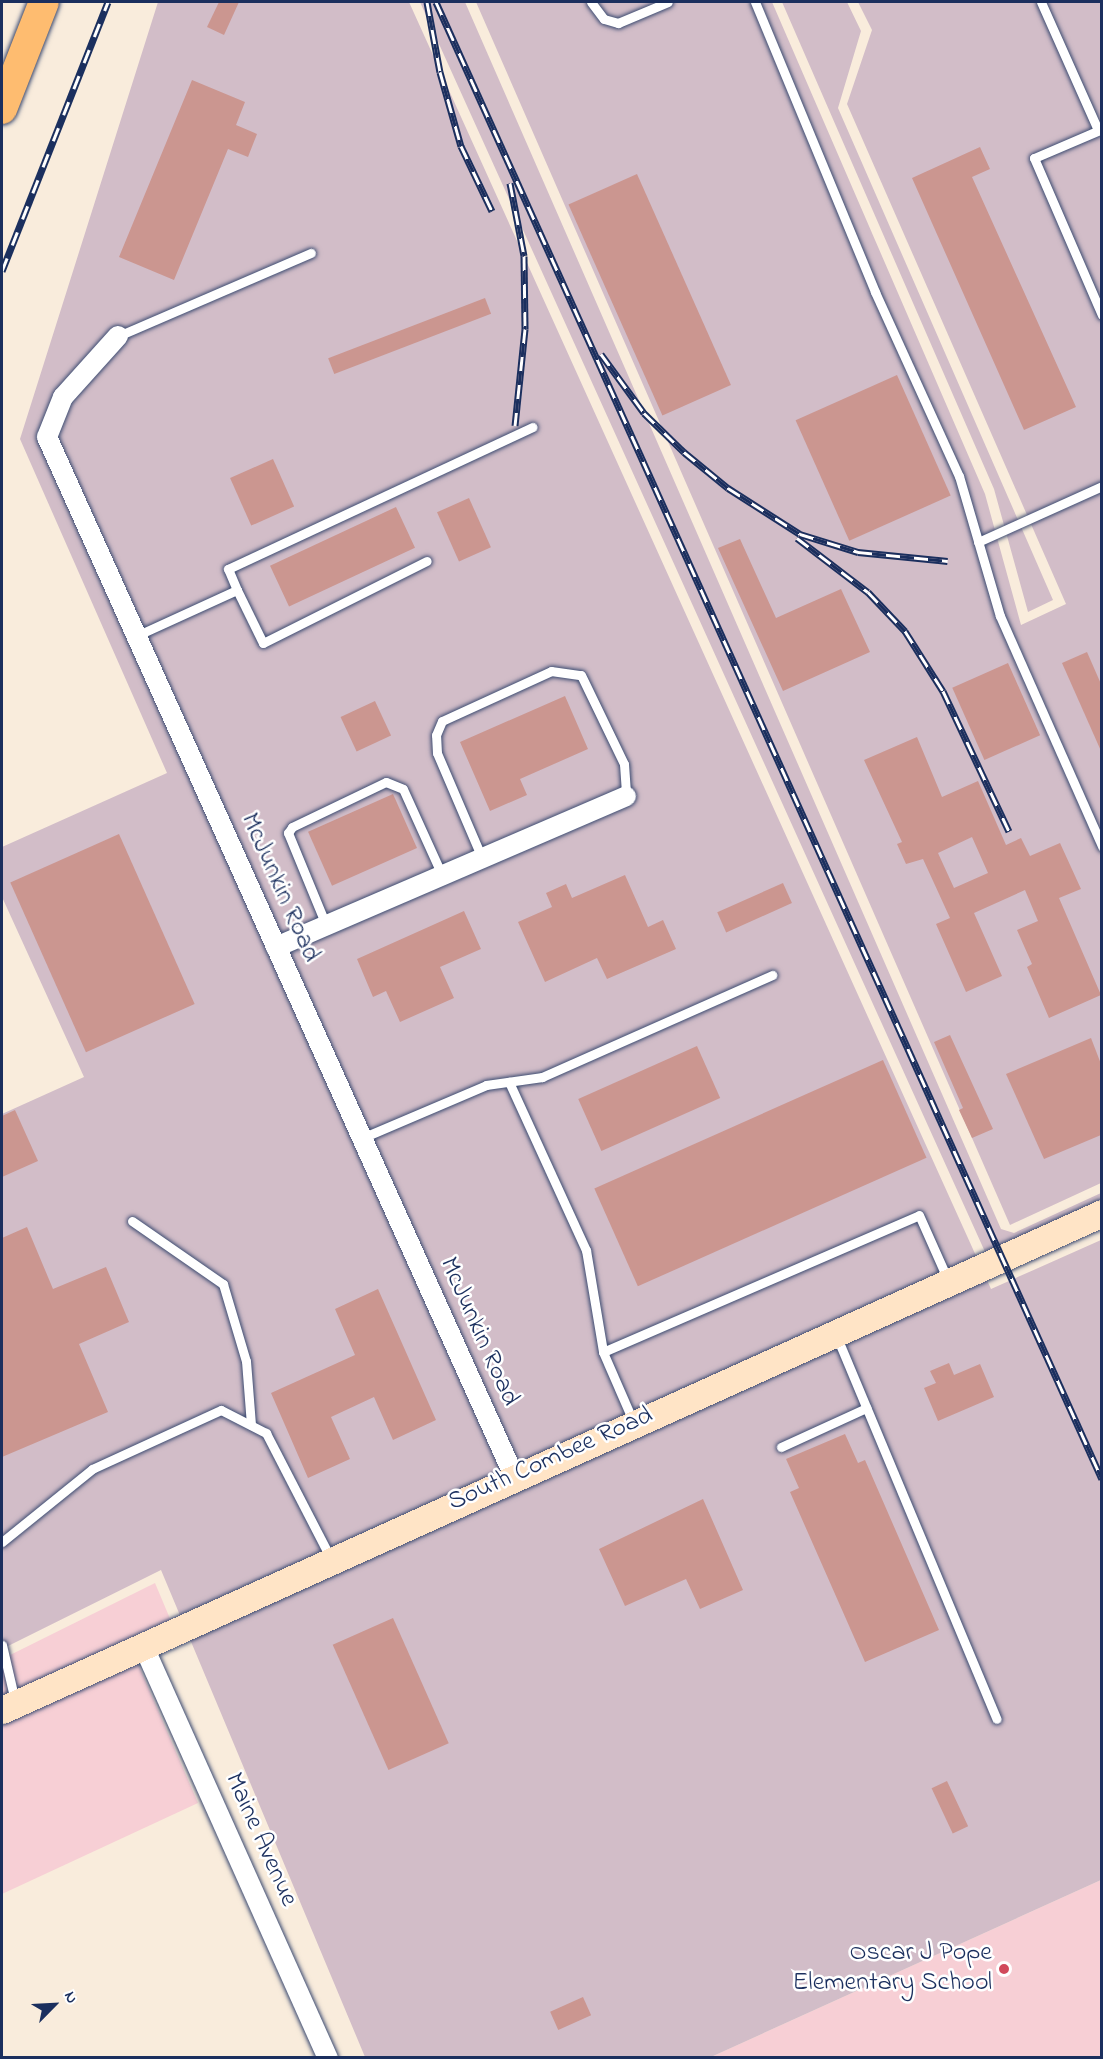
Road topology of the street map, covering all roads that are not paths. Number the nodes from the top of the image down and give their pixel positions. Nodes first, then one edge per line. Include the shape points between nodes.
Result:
1 (44, 2) edge
2 (591, 2) edge
3 (668, 2) edge
4 (755, 2) edge
5 (1041, 2) edge
6 (2, 108) edge
7 (1100, 130) edge
8 (311, 253) dead end
9 (1101, 315) edge
10 (118, 336) joint
11 (533, 427) dead end
12 (1101, 486) edge
13 (978, 542) junction
14 (427, 561) dead end
15 (237, 590) junction
16 (136, 636) junction
17 (626, 796) joint
18 (1101, 846) edge
19 (482, 858) junction
20 (442, 875) junction
21 (326, 925) junction
22 (276, 947) junction
23 (772, 975) dead end
24 (509, 1082) junction
25 (362, 1138) junction
26 (1101, 1213) edge
27 (132, 1221) dead end
28 (949, 1282) junction
29 (835, 1333) junction
30 (603, 1352) junction
31 (866, 1408) junction
32 (633, 1423) junction
33 (251, 1425) junction
34 (782, 1447) dead end
35 (514, 1476) junction
36 (2, 1542) edge
37 (331, 1559) junction
38 (2, 1645) edge
39 (143, 1645) junction
40 (8, 1707) edge
41 (997, 1719) dead end
42 (328, 2058) edge

1 - 6 main road
2 - 3 lane via 604,19 618,23
4 - 13 lane via 875,292 959,476
5 - 7 lane
7 - 9 lane via 1034,158
8 - 10 lane
10 - 16 street, McJunkin Road via 63,397 47,437
11 - 15 lane via 228,569
12 - 13 lane
13 - 18 lane via 1000,616
14 - 15 lane via 262,643
15 - 16 lane
16 - 22 street, McJunkin Road
17 - 19 street
17 - 19 lane via 624,764 582,675 551,671 442,721 436,735 437,753
19 - 20 street
20 - 21 street
20 - 21 lane via 403,789 386,782 292,827 288,833
21 - 22 street
22 - 25 street, McJunkin Road
23 - 24 lane via 542,1077
24 - 25 lane via 486,1085
24 - 30 lane via 586,1250
25 - 35 street, McJunkin Road
26 - 28 main road, South Combee Road
27 - 33 lane via 223,1284 246,1361
28 - 29 main road, South Combee Road
28 - 30 lane via 919,1215
29 - 31 lane
29 - 32 main road, South Combee Road
30 - 32 lane
31 - 34 lane
31 - 41 lane
32 - 35 main road, South Combee Road
33 - 36 lane via 221,1410 92,1470
33 - 37 lane via 266,1434
35 - 37 main road, South Combee Road
37 - 39 main road, South Combee Road
38 - 40 lane
39 - 40 main road, South Combee Road
39 - 42 street, Maine Avenue

